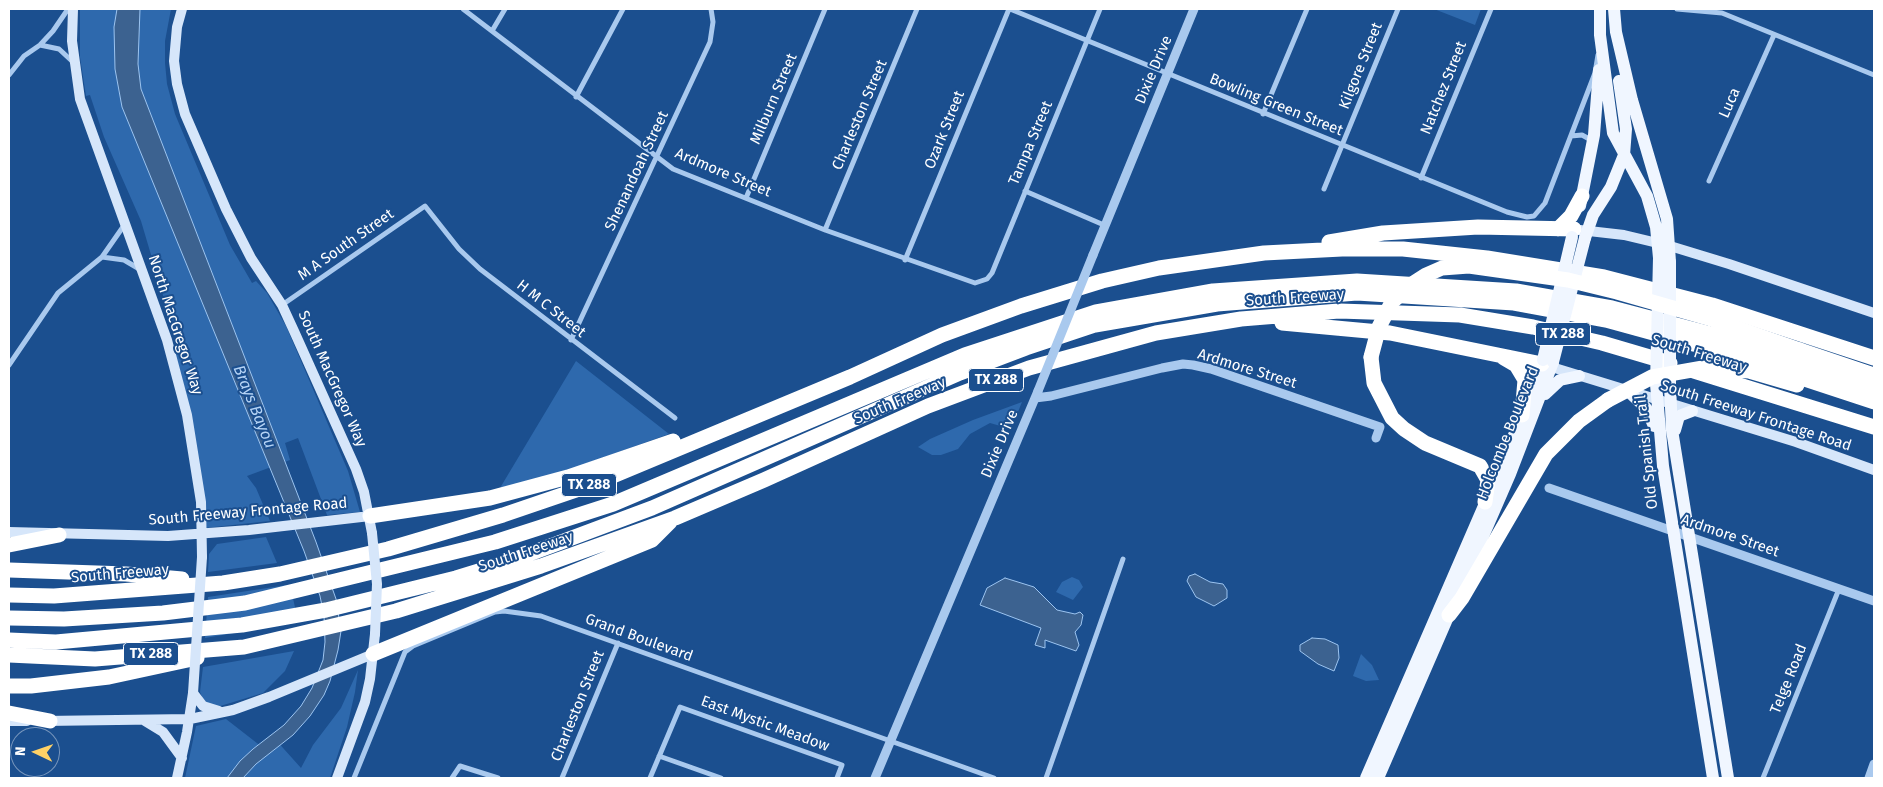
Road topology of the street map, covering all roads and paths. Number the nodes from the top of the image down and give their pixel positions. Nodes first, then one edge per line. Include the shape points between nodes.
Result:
1 (68, 9) edge
2 (73, 9) edge
3 (182, 9) edge
4 (464, 9) edge
5 (505, 9) edge
6 (623, 9) edge
7 (711, 9) edge
8 (825, 9) edge
9 (917, 9) edge
10 (1009, 9) edge
11 (1100, 9) edge
12 (1194, 9) edge
13 (1307, 9) edge
14 (1398, 9) edge
15 (1490, 9) edge
16 (1600, 9) edge
17 (1614, 9) edge
18 (1677, 9) edge
19 (492, 31) junction
20 (1616, 32) junction
21 (1600, 35) junction
22 (1774, 35) junction
23 (1087, 41) junction
24 (40, 45) junction
25 (74, 63) junction
26 (1167, 74) junction
27 (9, 75) edge
28 (1874, 75) edge
29 (576, 97) junction
30 (1263, 114) junction
31 (1571, 136) junction
32 (1593, 141) junction
33 (1342, 145) junction
34 (1624, 155) junction
35 (657, 158) junction
36 (1421, 178) junction
37 (1709, 182) dead end
38 (1324, 189) dead end
39 (1025, 191) junction
40 (1582, 196) junction
41 (746, 198) junction
42 (425, 206) joint
43 (126, 223) junction
44 (1104, 226) junction
45 (1558, 229) junction
46 (825, 230) junction
47 (1579, 234) junction
48 (1664, 245) junction
49 (1264, 252) junction
50 (102, 257) junction
51 (905, 260) junction
52 (1664, 260) junction
53 (143, 271) junction
54 (981, 282) joint
55 (282, 305) junction
56 (1874, 313) edge
57 (1241, 319) junction
58 (571, 340) junction
59 (1499, 354) junction
60 (1874, 358) edge
61 (1547, 364) junction
62 (9, 365) edge
63 (1579, 376) junction
64 (1874, 376) edge
65 (1874, 388) edge
66 (1628, 391) junction
67 (1036, 394) junction
68 (1656, 400) junction
69 (1874, 402) edge
70 (784, 404) junction
71 (1537, 404) junction
72 (1670, 404) junction
73 (1874, 410) edge
74 (1692, 411) junction
75 (1522, 415) junction
76 (675, 418) dead end
77 (1874, 427) edge
78 (1376, 438) dead end
79 (1674, 440) junction
80 (1659, 442) junction
81 (1874, 470) edge
82 (1549, 488) dead end
83 (1486, 502) junction
84 (370, 516) junction
85 (675, 518) junction
86 (1673, 531) junction
87 (9, 532) edge
88 (59, 534) junction
89 (202, 534) junction
90 (1689, 537) junction
91 (9, 545) edge
92 (1123, 559) dead end
93 (9, 570) edge
94 (223, 583) junction
95 (1839, 589) junction
96 (9, 595) edge
97 (1874, 601) edge
98 (1449, 615) junction
99 (9, 618) edge
100 (9, 640) edge
101 (1706, 641) junction
102 (618, 643) junction
103 (1691, 644) junction
104 (244, 647) junction
105 (9, 655) edge
106 (367, 656) junction
107 (10, 686) edge
108 (192, 693) junction
109 (228, 711) junction
110 (9, 713) edge
111 (190, 719) junction
112 (142, 720) junction
113 (9, 721) edge
114 (50, 721) junction
115 (890, 742) junction
116 (1724, 753) junction
117 (659, 756) junction
118 (1710, 756) junction
119 (182, 758) junction
120 (1874, 764) edge
121 (177, 778) edge
122 (337, 778) edge
123 (354, 778) edge
124 (452, 778) edge
125 (498, 778) edge
126 (562, 778) edge
127 (650, 778) edge
128 (721, 778) edge
129 (837, 778) edge
130 (875, 778) edge
131 (994, 778) edge
132 (1046, 778) edge
133 (1366, 778) edge
134 (1378, 778) edge
135 (1713, 778) edge
136 (1728, 778) edge
137 (1763, 778) edge
138 (1869, 778) edge

1 - 24 street
2 - 25 main road, North MacGregor Way
3 - 55 main road, South MacGregor Way via 174,61 185,114 251,258
4 - 19 street, Ardmore Street
5 - 19 street
6 - 29 street
7 - 35 street, Shenandoah Street via 710,42
8 - 41 street, Milburn Street
9 - 46 street, Charleston Street
10 - 23 street, Bowling Green Street
10 - 51 street, Ozark Street
11 - 23 street, Tampa Street
12 - 26 street, Dixie Drive
13 - 30 street
14 - 33 street, Kilgore Street
15 - 36 street, Natchez Street
16 - 21 main road, Old Spanish Trail
17 - 20 main road, Old Spanish Trail
18 - 22 street via 1722,13
19 - 29 street, Ardmore Street
20 - 34 main road, Holcombe Boulevard via 1616,63 1626,129
20 - 48 main road, Old Spanish Trail via 1667,219
21 - 31 street via 1595,73
21 - 32 main road, Holcombe Boulevard
21 - 34 main road, Old Spanish Trail via 1611,123
22 - 28 street
22 - 37 street, Luca
23 - 26 street, Bowling Green Street
23 - 39 street, Tampa Street
24 - 25 street via 59,49
24 - 27 street via 24,56
25 - 43 main road, North MacGregor Way via 80,99
26 - 30 street, Bowling Green Street
26 - 44 street, Dixie Drive
29 - 35 street, Ardmore Street
30 - 33 street, Bowling Green Street
31 - 32 street via 1582,135
31 - 36 street, Bowling Green Street via 1545,203 1534,216 1507,212
32 - 40 main road, Holcombe Boulevard
33 - 36 street, Bowling Green Street
33 - 38 street, Kilgore Street
34 - 47 main road, Holcombe Boulevard via 1616,177
34 - 48 main road, Old Spanish Trail via 1646,196
35 - 41 street, Ardmore Street via 680,172
35 - 58 street, Shenandoah Street
39 - 44 street
39 - 54 street, Tampa Street via 992,273
40 - 45 highway via 1571,216
40 - 47 main road, Holcombe Boulevard
41 - 46 street, Ardmore Street
42 - 55 street, M A South Street
42 - 58 street, H M C Street via 459,249 480,269
43 - 50 street
43 - 53 main road, North MacGregor Way
44 - 67 street, Dixie Drive, bridge
45 - 47 highway
45 - 49 highway via 1478,227 1383,233
46 - 51 street, Ardmore Street
47 - 48 main road via 1624,235
47 - 61 main road, Holcombe Boulevard, bridge
48 - 52 main road, Old Spanish Trail
48 - 56 main road
49 - 60 highway, South Freeway / TX 288 via 1403,249 1487,258 1592,275 1712,306
49 - 70 highway, South Freeway / TX 288 via 1159,268 1102,281 1021,306 942,335
50 - 53 street via 124,260
50 - 62 street via 58,293
51 - 54 street, Ardmore Street via 970,282
52 - 68 main road, Old Spanish Trail, bridge
52 - 72 main road, Old Spanish Trail, bridge
53 - 89 main road, North MacGregor Way via 170,349 187,415
55 - 84 main road, South MacGregor Way via 356,469
57 - 59 highway via 1390,333
57 - 77 highway, South Freeway / TX 288 via 1375,311 1460,315 1533,327 1602,343
57 - 85 highway, South Freeway / TX 288 via 1156,333 1029,368 928,406
58 - 76 street, H M C Street
59 - 61 highway
59 - 75 highway via 1516,365 1525,380
61 - 63 main road, South Freeway Frontage Road
61 - 71 main road, Holcombe Boulevard
61 - 75 main road, Holcombe Boulevard
63 - 66 main road, South Freeway Frontage Road
63 - 71 main road via 1554,384
64 - 83 highway, bridge via 1708,318 1617,292 1568,280 1469,266 1442,268 1412,284 1392,302 1379,327 1371,357 1374,383 1392,418 1404,429 1425,443 1480,466 1488,480
65 - 99 highway via 1722,337 1612,308 1516,290 1357,281 1213,291 1096,312 965,355 613,504 495,542 245,603 163,613 64,619
66 - 68 main road, South Freeway Frontage Road
66 - 80 main road via 1651,415
67 - 78 street, Ardmore Street via 1162,368 1193,365 1380,428
67 - 115 street, Dixie Drive
68 - 72 main road, South Freeway Frontage Road
68 - 80 main road, Old Spanish Trail
69 - 100 highway via 1719,351 1606,320 1514,303 1357,293 1217,304 1095,325 1026,348 960,373 652,508 505,563 391,595 242,625 103,639
70 - 84 highway via 568,476 496,496 432,509
70 - 94 highway, South Freeway / TX 288 via 591,485 503,515 388,549 280,574
71 - 98 main road, Holcombe Boulevard
72 - 74 main road, South Freeway Frontage Road
72 - 79 main road, Old Spanish Trail
73 - 98 highway, bridge via 1749,371 1703,368 1652,377 1608,400 1579,421 1546,454
74 - 79 main road via 1679,416
74 - 81 main road, South Freeway Frontage Road via 1796,442
75 - 83 main road, Holcombe Boulevard
79 - 90 main road, Old Spanish Trail
80 - 86 main road, Old Spanish Trail
82 - 86 street, Ardmore Street
83 - 133 main road, Holcombe Boulevard
84 - 89 main road, South Freeway Frontage Road
84 - 106 main road, South MacGregor Way, bridge via 377,584 375,634
85 - 104 highway, South Freeway / TX 288 via 541,566 396,611
85 - 106 highway via 652,540
86 - 90 street, Ardmore Street
86 - 103 main road, Old Spanish Trail
87 - 88 main road, South Freeway Frontage Road
88 - 89 main road, South Freeway Frontage Road
88 - 91 highway
89 - 108 main road, North MacGregor Way, bridge
90 - 95 street, Ardmore Street
90 - 101 main road, Old Spanish Trail
92 - 132 street
93 - 94 highway via 126,574
94 - 96 highway, South Freeway / TX 288 via 54,596
95 - 97 street, Ardmore Street
95 - 137 street, Telge Road
98 - 134 main road, Holcombe Boulevard
101 - 103 main road
101 - 116 main road, Old Spanish Trail
102 - 115 street, Grand Boulevard
102 - 123 street, Grand Boulevard via 541,616 504,611 413,646 399,662
102 - 126 street, Charleston Street
103 - 118 main road, Old Spanish Trail
104 - 105 highway, South Freeway / TX 288 via 96,659
104 - 107 highway via 109,677
106 - 109 main road
106 - 122 main road, South MacGregor Way via 365,702
108 - 109 main road via 203,706
108 - 111 main road, North MacGregor Way
109 - 111 main road
110 - 114 highway
111 - 112 main road
111 - 119 main road, North MacGregor Way
112 - 114 main road
112 - 119 main road via 159,728
113 - 114 main road
115 - 130 street, Dixie Drive
115 - 131 street, Grand Boulevard
116 - 118 main road
116 - 136 main road, Old Spanish Trail
117 - 127 street
117 - 128 street
117 - 129 street, East Mystic Meadow via 680,707 842,765
118 - 135 main road, Old Spanish Trail
119 - 121 main road, North MacGregor Way
120 - 138 street
124 - 125 street via 460,766

